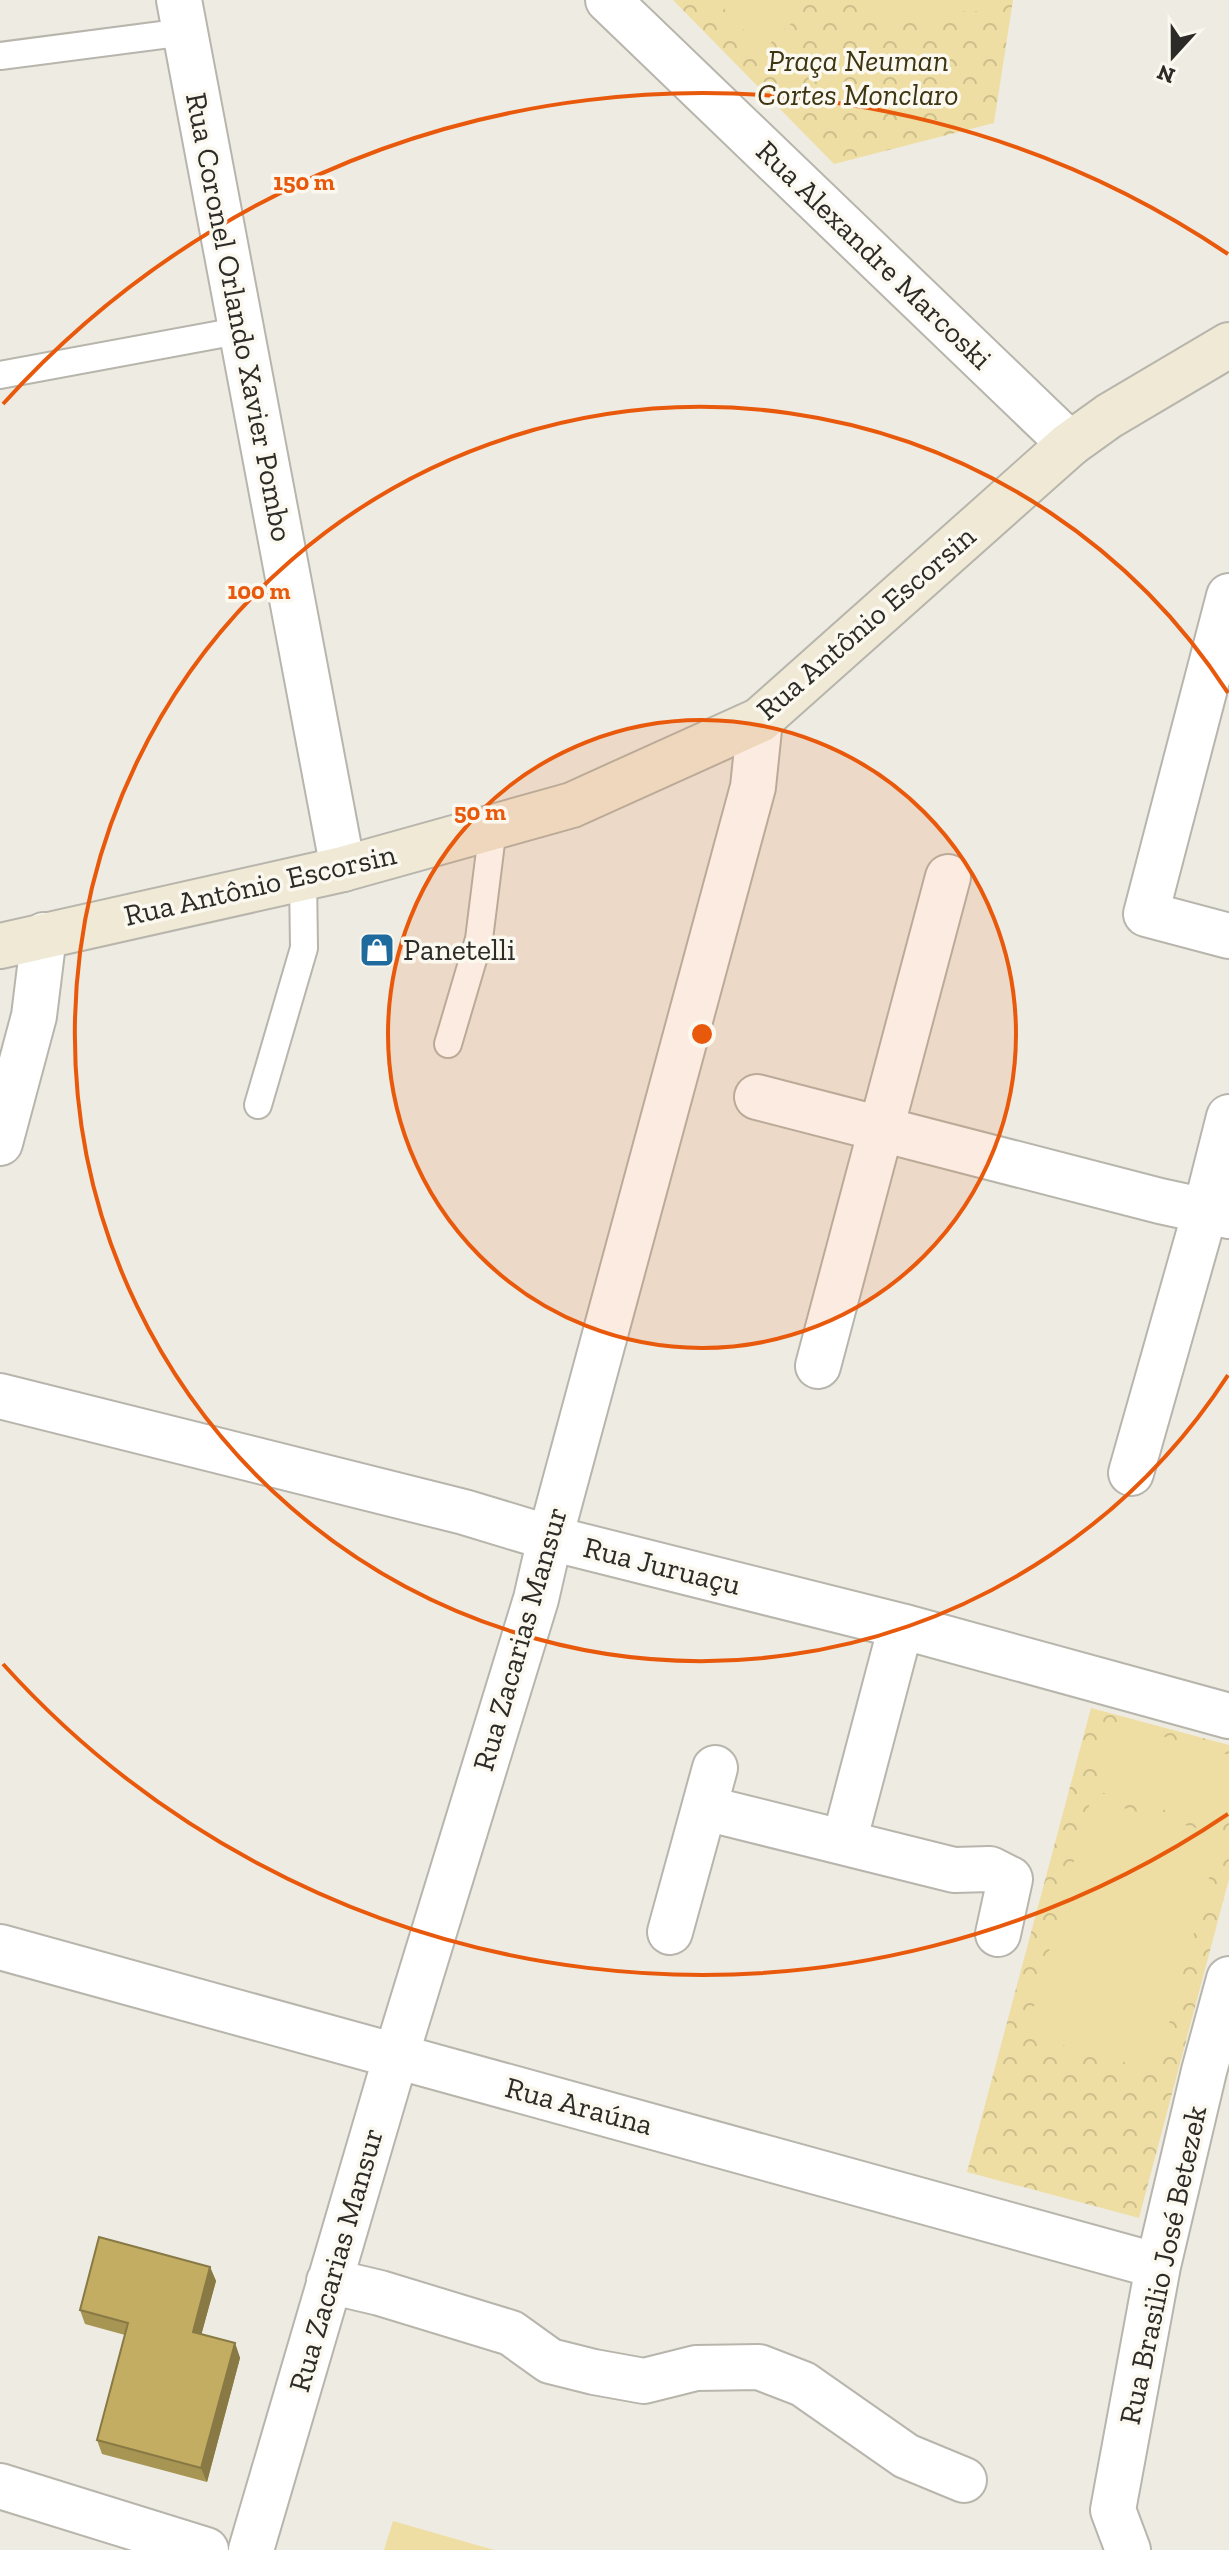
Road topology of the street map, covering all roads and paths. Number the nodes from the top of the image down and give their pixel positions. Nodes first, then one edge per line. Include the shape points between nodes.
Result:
1 (608, 0) edge
2 (182, 16) edge
3 (0, 56) edge
4 (243, 330) junction
5 (1229, 345) edge
6 (0, 375) edge
7 (1070, 444) junction
8 (1229, 596) edge
9 (760, 720) junction
10 (493, 827) junction
11 (323, 874) junction
12 (948, 877) dead end
13 (44, 935) junction
14 (1229, 936) edge
15 (0, 946) edge
16 (448, 1044) dead end
17 (757, 1097) dead end
18 (258, 1105) dead end
19 (1229, 1117) edge
20 (881, 1129) junction
21 (0, 1143) edge
22 (1217, 1214) edge
23 (818, 1366) dead end
24 (0, 1396) edge
25 (1131, 1473) dead end
26 (550, 1538) junction
27 (901, 1626) junction
28 (1229, 1716) edge
29 (844, 1842) junction
30 (670, 1932) dead end
31 (998, 1934) dead end
32 (0, 1947) edge
33 (1229, 1979) edge
34 (396, 2056) junction
35 (1158, 2266) junction
36 (329, 2281) junction
37 (964, 2480) dead end
38 (0, 2486) edge
39 (206, 2550) edge
40 (251, 2550) edge
41 (1128, 2550) edge

1 - 7 street, Rua Alexandre Marcoski
2 - 3 lane
2 - 4 street, Rua Coronel Orlando Xavier Pombo
4 - 6 lane
4 - 11 street, Rua Coronel Orlando Xavier Pombo
5 - 7 main road, Rua Antônio Escorsin
7 - 9 main road, Rua Antônio Escorsin
8 - 14 street via 1146,914
9 - 10 main road, Rua Antônio Escorsin via 572,805
9 - 26 street, Rua Zacarias Mansur via 753,787
10 - 11 main road, Rua Antônio Escorsin
10 - 16 lane via 479,939
11 - 13 main road, Rua Antônio Escorsin
11 - 18 lane
12 - 20 street
13 - 15 main road, Rua Antônio Escorsin
13 - 21 street via 34,1016
17 - 20 street
19 - 22 street
20 - 22 street
20 - 23 street
22 - 25 street
24 - 26 street, Rua Juruaçu
26 - 27 street, Rua Juruaçu
26 - 34 street, Rua Zacarias Mansur
27 - 28 street, Rua Juruaçu
27 - 29 street
29 - 30 street via 710,1788
29 - 31 street via 954,1870 990,1869 1010,1879
32 - 34 street, Rua Araúna
33 - 35 street, Rua Brasilio José Betezek
34 - 35 street, Rua Araúna
34 - 36 street, Rua Zacarias Mansur
35 - 41 street, Rua Brasilio José Betezek via 1113,2510
36 - 37 street via 511,2333 550,2361 594,2372 644,2381 696,2368 759,2367 803,2384 906,2456
36 - 40 street, Rua Zacarias Mansur
38 - 39 street

